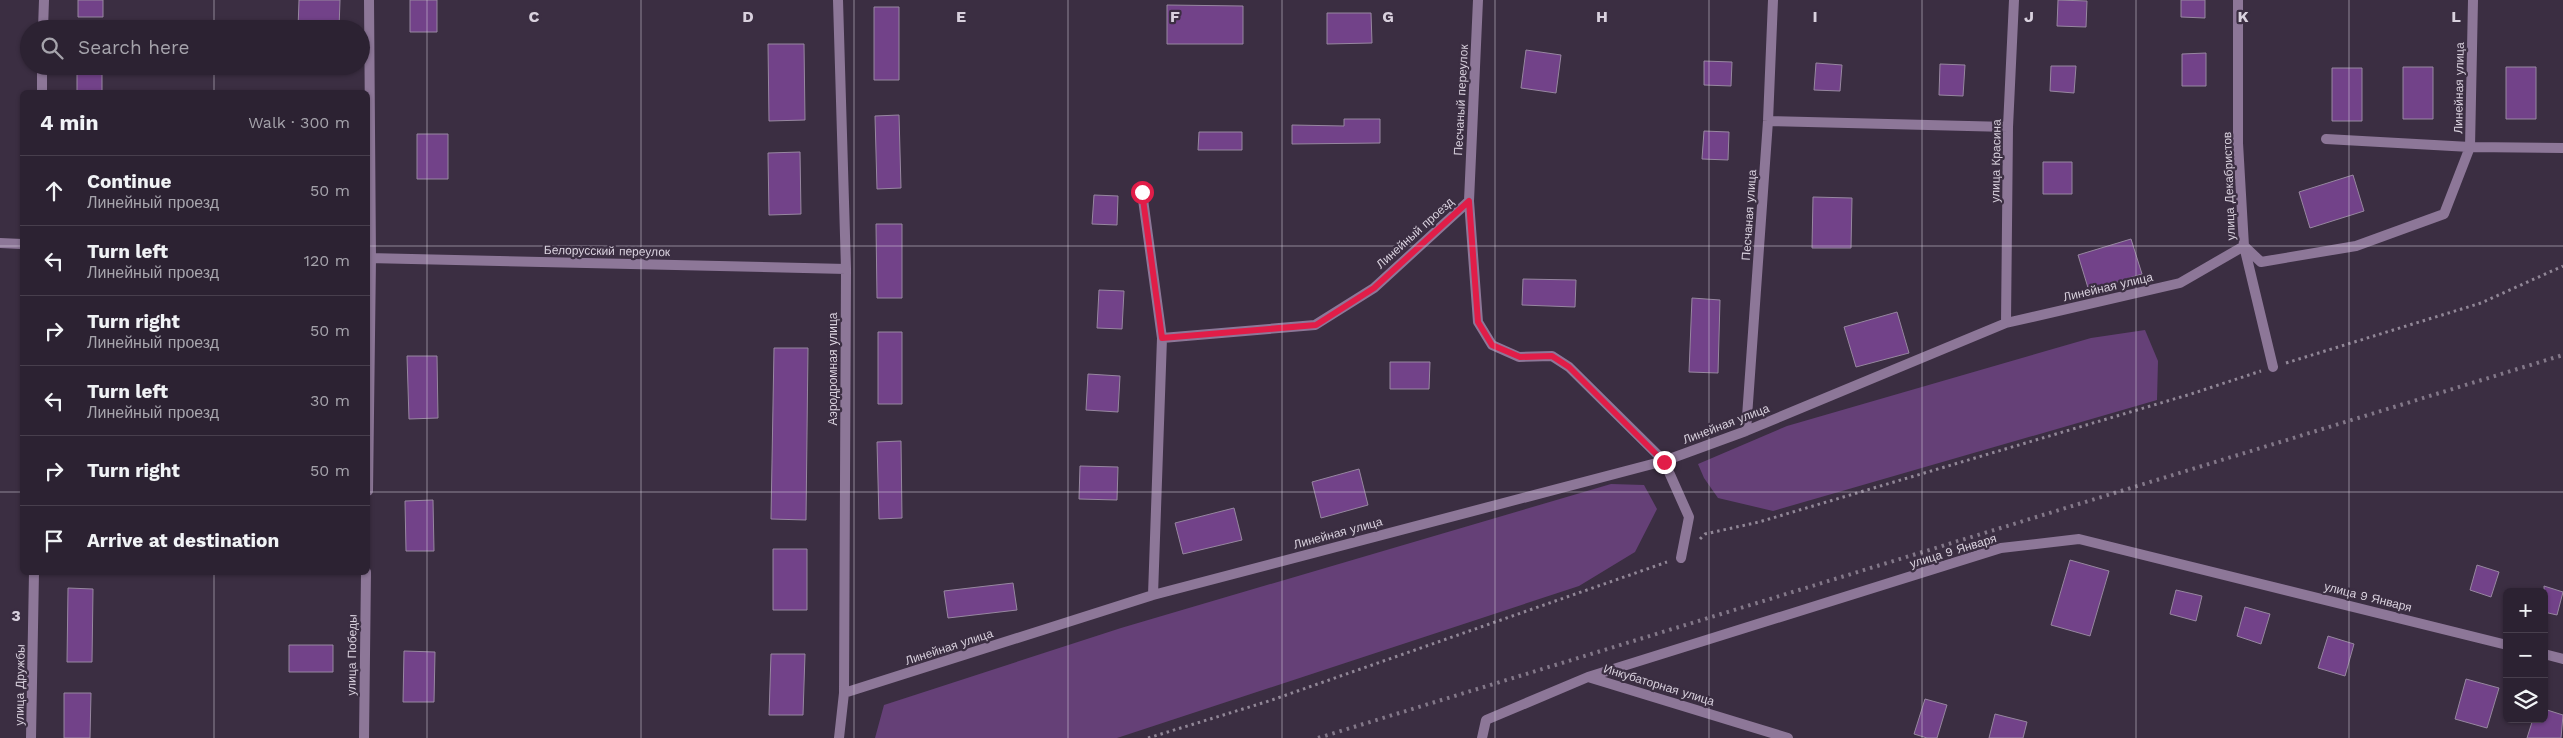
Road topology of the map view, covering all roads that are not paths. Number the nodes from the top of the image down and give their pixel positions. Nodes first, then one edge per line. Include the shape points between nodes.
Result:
1 (44, 0) edge
2 (368, 0) edge
3 (838, 0) edge
4 (1478, 0) edge
5 (1773, 0) edge
6 (2014, 0) edge
7 (2238, 0) edge
8 (2473, 0) edge
9 (43, 20) edge
10 (368, 20) edge
11 (42, 75) edge
12 (368, 75) edge
13 (42, 90) edge
14 (368, 90) edge
15 (1768, 121) junction
16 (2008, 127) junction
17 (2326, 139) dead end
18 (2470, 147) junction
19 (2563, 148) edge
20 (1142, 192) dead end
21 (1469, 201) junction
22 (0, 242) edge
23 (20, 244) edge
24 (2244, 246) junction
25 (370, 258) edge
26 (846, 269) junction
27 (2006, 323) junction
28 (1162, 338) junction
29 (2273, 368) road end
30 (1746, 431) junction
31 (1664, 462) junction
32 (1681, 558) road end
33 (34, 575) edge
34 (366, 575) edge
35 (1153, 595) junction
36 (2503, 644) edge
37 (2548, 655) edge
38 (2563, 659) edge
39 (1588, 677) junction
40 (844, 693) junction
41 (31, 738) edge
42 (364, 738) edge
43 (839, 738) edge
44 (1482, 738) edge
45 (1788, 738) edge

1 - 9 street
2 - 10 street
3 - 26 street, Аэродромная улица
4 - 21 street, Песчаный переулок
5 - 15 street, Песчаная улица
6 - 16 street, улица Красина
7 - 24 street, улица Декабристов via 2238,143
8 - 18 street, Линейная улица
11 - 13 street
12 - 14 street
15 - 16 street
15 - 30 street, Песчаная улица
16 - 27 street, улица Красина
17 - 18 street
18 - 19 street, Линейная улица
18 - 24 street, Линейная улица via 2444,214 2356,246 2261,262
20 - 28 street
21 - 28 street, Линейный проезд via 1374,288 1316,325
21 - 31 street, Линейный проезд via 1478,322 1492,345 1520,357 1552,356 1569,367
22 - 23 street
24 - 27 street, Линейная улица via 2180,283
24 - 29 street, улица Декабристов
25 - 26 street, Белорусский переулок
26 - 40 street, Аэродромная улица
27 - 30 street, Линейная улица
28 - 35 street
30 - 31 street, Линейная улица
31 - 32 street via 1689,517
31 - 35 street, Линейная улица
33 - 41 street, улица Дружбы
34 - 42 street, улица Победы
35 - 40 street, Линейная улица
36 - 39 street, улица 9 Января via 2079,539 2001,548
37 - 38 street
39 - 44 street, Инкубаторная улица via 1486,720
39 - 45 street, Инкубаторная улица
40 - 43 street, Аэродромная улица

